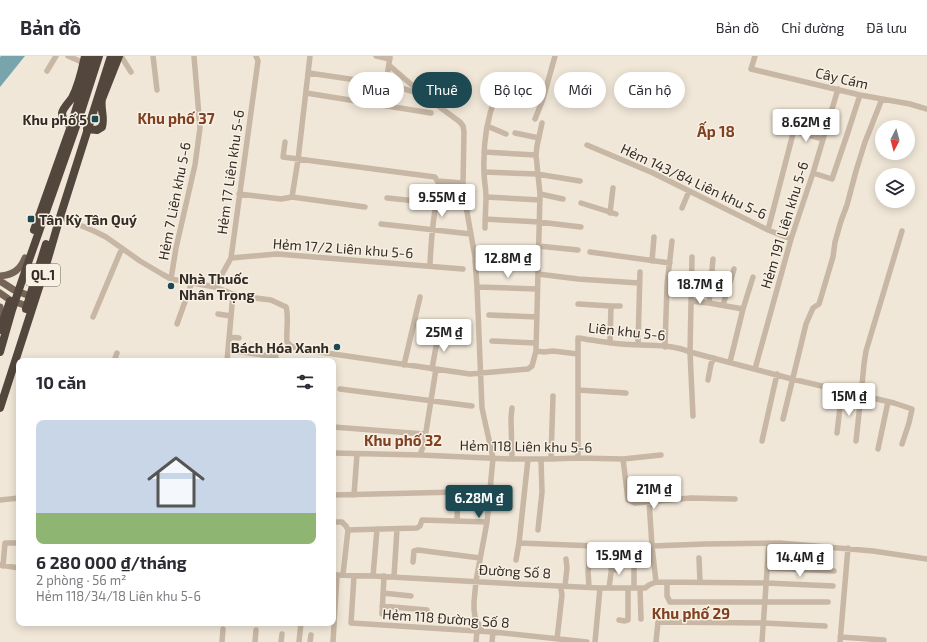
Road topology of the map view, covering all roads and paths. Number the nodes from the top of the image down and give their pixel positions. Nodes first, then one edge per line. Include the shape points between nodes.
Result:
1 (56, 56) edge
2 (68, 56) edge
3 (92, 56) edge
4 (99, 56) edge
5 (106, 56) edge
6 (111, 56) edge
7 (120, 56) edge
8 (153, 56) edge
9 (194, 56) edge
10 (256, 56) edge
11 (310, 56) edge
12 (376, 56) edge
13 (555, 56) edge
14 (755, 56) edge
15 (390, 58) edge
16 (84, 59) edge
17 (390, 66) junction
18 (47, 71) dead end
19 (131, 72) dead end
20 (389, 72) edge
21 (309, 73) junction
22 (348, 79) edge
23 (412, 85) edge
24 (838, 89) junction
25 (157, 90) dead end
26 (306, 93) junction
27 (860, 94) junction
28 (882, 99) junction
29 (441, 108) edge
30 (492, 108) edge
31 (927, 109) edge
32 (431, 113) dead end
33 (83, 119) junction
34 (535, 120) dead end
35 (542, 123) dead end
36 (71, 126) junction
37 (487, 126) junction
38 (87, 129) junction
39 (515, 133) dead end
40 (506, 134) dead end
41 (539, 138) junction
42 (823, 138) junction
43 (285, 142) dead end
44 (587, 145) dead end
45 (484, 152) junction
46 (536, 155) junction
47 (298, 160) junction
48 (484, 172) junction
49 (813, 173) junction
50 (537, 174) junction
51 (436, 179) junction
52 (580, 181) dead end
53 (463, 183) junction
54 (613, 188) dead end
55 (689, 191) junction
56 (239, 194) junction
57 (486, 197) junction
58 (540, 197) junction
59 (292, 198) junction
60 (386, 198) dead end
61 (563, 199) dead end
62 (436, 203) junction
63 (580, 203) dead end
64 (365, 207) dead end
65 (682, 208) dead end
66 (57, 217) junction
67 (485, 219) junction
68 (539, 222) junction
69 (382, 224) dead end
70 (581, 227) dead end
71 (485, 228) dead end
72 (432, 230) junction
73 (768, 230) junction
74 (902, 231) dead end
75 (471, 234) junction
76 (654, 237) dead end
77 (791, 239) junction
78 (672, 242) dead end
79 (538, 246) junction
80 (122, 248) junction
81 (578, 250) dead end
82 (590, 252) dead end
83 (692, 257) dead end
84 (231, 258) junction
85 (27, 259) junction
86 (713, 259) dead end
87 (652, 261) junction
88 (475, 262) junction
89 (670, 263) junction
90 (538, 264) junction
91 (430, 265) junction
92 (463, 269) dead end
93 (734, 269) dead end
94 (640, 272) dead end
95 (538, 274) junction
96 (0, 276) edge
97 (753, 277) dead end
98 (171, 279) junction
99 (0, 281) edge
100 (192, 282) junction
101 (639, 283) junction
102 (215, 287) junction
103 (477, 287) junction
104 (537, 289) junction
105 (16, 291) junction
106 (0, 293) edge
107 (233, 294) junction
108 (30, 296) junction
109 (420, 297) dead end
110 (13, 300) junction
111 (691, 301) junction
112 (709, 303) junction
113 (578, 304) dead end
114 (723, 305) junction
115 (27, 306) junction
116 (611, 306) junction
117 (620, 306) dead end
118 (0, 307) edge
119 (743, 309) junction
120 (218, 314) dead end
121 (490, 315) dead end
122 (231, 316) junction
123 (93, 317) dead end
124 (537, 317) junction
125 (177, 324) dead end
126 (1, 326) edge
127 (229, 337) junction
128 (239, 338) dead end
129 (459, 341) dead end
130 (492, 341) dead end
131 (610, 342) junction
132 (536, 343) junction
133 (638, 344) junction
134 (665, 347) junction
135 (228, 350) junction
136 (536, 351) junction
137 (0, 352) edge
138 (690, 352) junction
139 (117, 353) dead end
140 (578, 354) junction
141 (276, 357) dead end
142 (16, 358) edge
143 (16, 358) edge
144 (115, 358) edge
145 (227, 358) edge
146 (714, 358) junction
147 (730, 362) junction
148 (404, 365) junction
149 (434, 369) junction
150 (755, 369) junction
151 (480, 373) junction
152 (777, 374) junction
153 (792, 379) junction
154 (708, 380) dead end
155 (340, 389) dead end
156 (0, 390) edge
157 (578, 390) junction
158 (842, 390) junction
159 (626, 393) dead end
160 (861, 395) junction
161 (553, 396) dead end
162 (431, 401) junction
163 (888, 402) junction
164 (472, 406) dead end
165 (0, 408) edge
166 (512, 408) dead end
167 (693, 416) dead end
168 (782, 419) dead end
169 (336, 427) edge
170 (837, 433) dead end
171 (425, 434) junction
172 (762, 441) dead end
173 (856, 441) dead end
174 (902, 444) dead end
175 (878, 449) dead end
176 (336, 453) edge
177 (357, 454) junction
178 (420, 455) junction
179 (661, 455) dead end
180 (493, 458) junction
181 (578, 458) junction
182 (512, 459) junction
183 (528, 459) junction
184 (541, 459) junction
185 (551, 459) junction
186 (623, 459) junction
187 (336, 495) edge
188 (354, 495) junction
189 (16, 498) edge
190 (735, 499) dead end
191 (0, 500) edge
192 (649, 501) junction
193 (457, 521) junction
194 (336, 522) edge
195 (487, 522) junction
196 (397, 528) junction
197 (377, 529) junction
198 (348, 530) junction
199 (538, 530) dead end
200 (16, 543) edge
201 (519, 543) junction
202 (769, 543) junction
203 (625, 546) dead end
204 (652, 546) junction
205 (848, 548) junction
206 (632, 550) dead end
207 (480, 558) junction
208 (566, 558) dead end
209 (699, 558) dead end
210 (927, 558) edge
211 (516, 560) dead end
212 (590, 560) dead end
213 (614, 560) dead end
214 (413, 562) dead end
215 (2, 565) edge
216 (16, 567) edge
217 (767, 568) junction
218 (611, 570) junction
219 (619, 570) dead end
220 (834, 571) dead end
221 (336, 575) edge
222 (343, 575) junction
223 (354, 576) junction
224 (373, 576) junction
225 (384, 576) junction
226 (394, 577) junction
227 (476, 581) junction
228 (656, 582) junction
229 (667, 582) junction
230 (700, 582) junction
231 (766, 583) junction
232 (563, 586) junction
233 (833, 586) dead end
234 (589, 587) junction
235 (600, 588) junction
236 (610, 588) junction
237 (634, 588) junction
238 (383, 593) junction
239 (411, 596) dead end
240 (765, 602) junction
241 (828, 602) dead end
242 (382, 606) junction
243 (427, 610) dead end
244 (382, 614) dead end
245 (641, 619) dead end
246 (619, 620) dead end
247 (763, 623) junction
248 (301, 626) edge
249 (333, 626) edge
250 (825, 626) dead end
251 (223, 629) dead end
252 (256, 630) dead end
253 (480, 631) junction
254 (493, 632) junction
255 (282, 634) dead end
256 (312, 635) dead end
257 (557, 639) junction
258 (840, 639) edge
259 (884, 640) dead end
260 (222, 642) edge
261 (255, 642) edge
262 (280, 642) edge
263 (299, 642) edge
264 (310, 642) edge
265 (333, 642) edge
266 (476, 642) edge
267 (492, 642) edge
268 (587, 642) edge
269 (595, 642) edge
270 (656, 642) edge
271 (762, 642) edge

1 - 18 street
2 - 16 street
3 - 36 highway, QL.1
4 - 33 highway, QL.1
5 - 33 highway, QL.1
6 - 38 highway, QL.1
7 - 19 street
7 - 38 highway via 102,99 102,127 97,130
8 - 25 street
9 - 98 street, Hẻm 7 Liên khu 5-6 via 200,128 195,165
10 - 56 street, Hẻm 17 Liên khu 5-6 via 258,61
11 - 21 street
12 - 15 street
13 - 34 street
14 - 24 street, Cây Cám via 752,69
15 - 17 street
16 - 36 highway via 76,89 62,114
17 - 20 street
17 - 23 street
21 - 22 street
21 - 26 street
24 - 27 street, Cây Cám
24 - 42 street, Hẻm 191 Liên khu 5-6
26 - 32 street
26 - 47 street
27 - 28 street, Cây Cám
27 - 49 street via 832,179
28 - 31 street, Cây Cám
28 - 153 street via 834,242 833,257 819,304 813,308 806,324
29 - 53 street via 463,126
30 - 37 street
33 - 66 highway, QL.1
33 - 85 highway, QL.1
35 - 41 street
36 - 85 highway, QL.1
37 - 40 street
37 - 45 street
38 - 66 highway, QL.1
39 - 41 street
41 - 46 street
42 - 49 street, Hẻm 191 Liên khu 5-6
42 - 73 street via 795,128
43 - 47 street via 283,157
44 - 55 street, Hẻm 143/84 Liên khu 5-6
45 - 46 street
45 - 48 street
46 - 50 street
47 - 51 street
47 - 59 street
48 - 50 street
48 - 57 street
49 - 77 street, Hẻm 191 Liên khu 5-6
50 - 52 street
50 - 58 street
51 - 53 street
51 - 62 street via 439,184
53 - 75 street
54 - 63 street via 613,213
55 - 65 street
55 - 73 street, Hẻm 143/84 Liên khu 5-6
56 - 59 street
56 - 84 street, Hẻm 17 Liên khu 5-6
57 - 58 street
57 - 67 street
58 - 61 street
58 - 68 street
59 - 64 street
60 - 62 street
62 - 72 street
66 - 80 street via 94,231
66 - 108 highway, QL.1
66 - 143 highway, QL.1 via 42,278
67 - 68 street
67 - 71 street
68 - 70 street
68 - 79 street
69 - 72 street
72 - 75 street
72 - 91 street
73 - 77 street, Hẻm 143/84 Liên khu 5-6
74 - 160 street via 866,351
75 - 88 street
76 - 87 street
77 - 150 street, Hẻm 191 Liên khu 5-6
78 - 89 street
79 - 81 street
79 - 90 street
80 - 98 street
80 - 123 street
82 - 87 street
83 - 111 street
84 - 91 street, Hẻm 17/2 Liên khu 5-6 via 277,254
84 - 102 street, Hẻm 17 Liên khu 5-6
85 - 96 main road via 15,272
85 - 105 highway, QL.1
86 - 112 street
87 - 89 street
88 - 90 street
88 - 103 street
89 - 134 street
90 - 95 street
91 - 92 street, Hẻm 17/2 Liên khu 5-6
93 - 114 street
94 - 101 street
95 - 101 street
95 - 104 street
97 - 119 street
98 - 100 street
99 - 105 main road
100 - 102 street
100 - 125 street
101 - 133 street
102 - 107 street
103 - 104 street
103 - 151 street
104 - 124 street
105 - 108 main road
105 - 110 highway, QL.1
106 - 110 main road
107 - 122 street
107 - 148 street via 271,300 286,307 287,342 291,346
108 - 115 highway, QL.1
109 - 148 street
110 - 115 main road
110 - 126 highway, QL.1
110 - 137 highway, QL.1
111 - 112 street
111 - 138 street
112 - 114 street
113 - 116 street
114 - 119 street
115 - 156 highway, QL.1
116 - 117 street
116 - 131 street
118 - 126 main road
119 - 147 street
120 - 122 street
121 - 124 street
122 - 127 street
124 - 132 street
127 - 128 street
127 - 135 street
129 - 149 street via 437,341
130 - 132 street
131 - 133 street, Liên khu 5-6
131 - 140 street, Liên khu 5-6 via 578,338
132 - 136 street
133 - 134 street, Liên khu 5-6
134 - 138 street, Liên khu 5-6
135 - 141 street
135 - 145 street
136 - 140 street, Liên khu 5-6
136 - 151 street via 532,366 528,369
138 - 146 street, Liên khu 5-6
138 - 167 street
139 - 144 street
140 - 157 street
142 - 165 highway, QL.1
146 - 147 street, Liên khu 5-6
146 - 154 street
147 - 150 street, Liên khu 5-6
148 - 149 street
149 - 151 street
149 - 162 street
150 - 152 street, Liên khu 5-6
151 - 180 street via 483,415
152 - 153 street, Liên khu 5-6
152 - 172 street
153 - 158 street, Liên khu 5-6
153 - 168 street
155 - 162 street
157 - 159 street
157 - 181 street
158 - 160 street, Liên khu 5-6
158 - 170 street
160 - 163 street, Liên khu 5-6
160 - 173 street
161 - 185 street
162 - 164 street
162 - 171 street
163 - 174 street, Liên khu 5-6 via 912,409
163 - 175 street
166 - 182 street
169 - 171 street
171 - 178 street
176 - 177 street, Hẻm 118 Liên khu 5-6
177 - 178 street, Hẻm 118 Liên khu 5-6
177 - 188 street
178 - 180 street, Hẻm 118 Liên khu 5-6
179 - 186 street, Hẻm 118 Liên khu 5-6
180 - 182 street, Hẻm 118 Liên khu 5-6
180 - 195 street
181 - 185 street, Hẻm 118 Liên khu 5-6
181 - 186 street, Hẻm 118 Liên khu 5-6
182 - 183 street, Hẻm 118 Liên khu 5-6
183 - 184 street, Hẻm 118 Liên khu 5-6
183 - 201 street
184 - 185 street, Hẻm 118 Liên khu 5-6
184 - 199 street via 542,492
186 - 192 street via 628,500 635,503
187 - 188 street
188 - 193 street via 458,492
189 - 191 street
190 - 192 street via 691,498
192 - 204 street
193 - 195 street
193 - 196 street via 422,520 417,528
194 - 198 street via 342,522
195 - 207 street
196 - 197 street
196 - 226 street
197 - 198 street
197 - 224 street
198 - 222 street
200 - 215 street via 5,543
201 - 203 street
201 - 211 street
202 - 204 street
202 - 205 street
202 - 217 street
204 - 228 street
205 - 210 street
205 - 258 street
206 - 237 street
207 - 214 street via 418,550 414,551
207 - 227 street
208 - 232 street via 568,568
209 - 230 street
212 - 234 street
213 - 218 street
215 - 216 street
217 - 220 street
217 - 231 street
218 - 219 street
218 - 236 street
221 - 222 street, Đường Số 8
222 - 223 street, Đường Số 8
223 - 224 street, Đường Số 8
223 - 253 street, Hẻm 118 Đường Số 8 via 351,623
224 - 225 street, Đường Số 8
225 - 226 street, Đường Số 8
225 - 238 street
226 - 227 street, Đường Số 8
227 - 232 street, Đường Số 8
227 - 253 street via 474,610
228 - 229 street, Đường Số 8
228 - 237 street, Đường Số 8 via 645,588
229 - 230 street, Đường Số 8
229 - 240 street via 670,602
230 - 231 street, Đường Số 8
231 - 233 street, Đường Số 8
231 - 240 street
232 - 234 street, Đường Số 8
232 - 257 street
234 - 235 street, Đường Số 8
235 - 236 street, Đường Số 8
235 - 269 street
236 - 237 street, Đường Số 8
237 - 245 street
237 - 246 street via 628,620
238 - 239 street
238 - 242 street
240 - 241 street
240 - 247 street
242 - 243 street
242 - 244 street
247 - 250 street
247 - 270 street via 658,622
247 - 271 street
248 - 263 street
249 - 265 street
251 - 260 street
252 - 261 street
253 - 254 street, Hẻm 118 Đường Số 8
253 - 266 street
254 - 257 street, Hẻm 118 Đường Số 8
254 - 267 street
255 - 262 street
256 - 264 street
257 - 268 street, Hẻm 118 Đường Số 8
258 - 259 street

